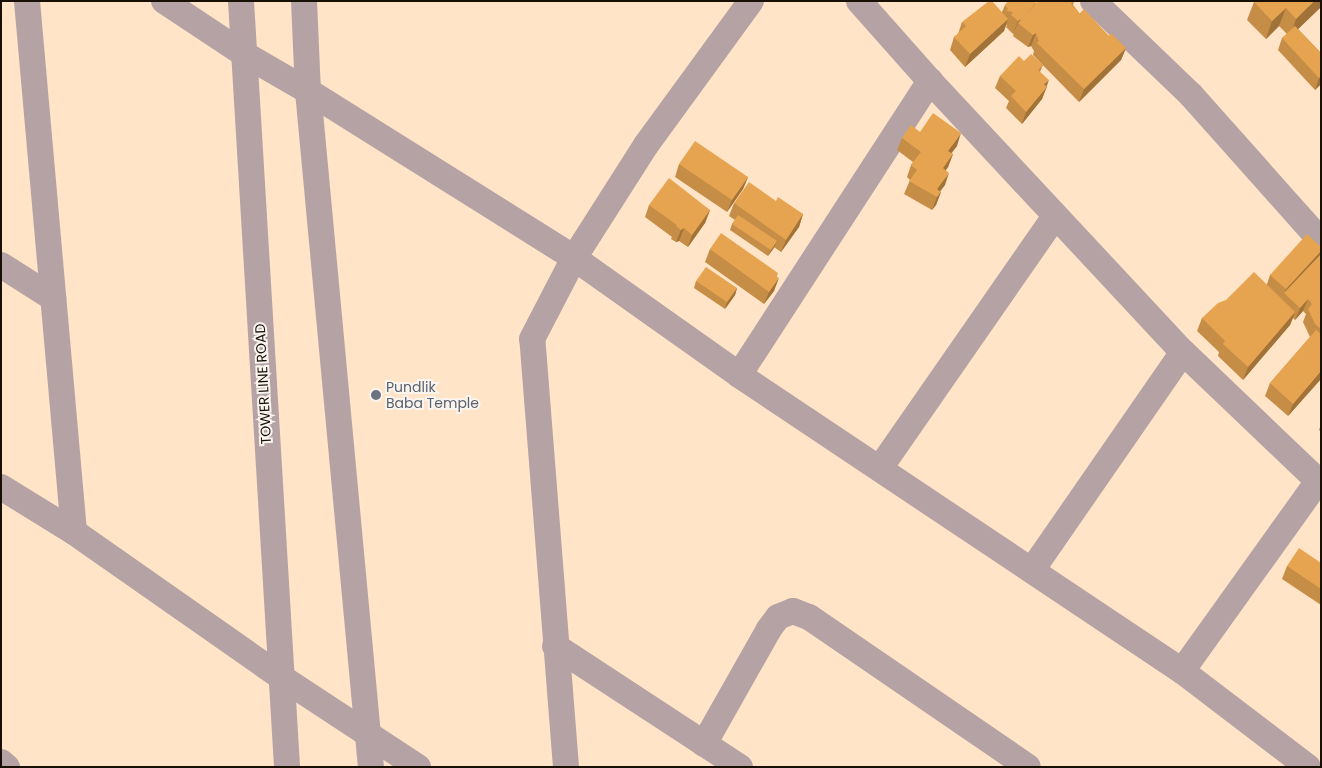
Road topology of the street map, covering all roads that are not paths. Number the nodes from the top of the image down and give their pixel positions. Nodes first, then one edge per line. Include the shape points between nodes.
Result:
1 (27, 1) edge
2 (164, 1) edge
3 (241, 1) edge
4 (304, 1) edge
5 (751, 1) edge
6 (858, 1) edge
7 (1093, 1) edge
8 (244, 54) junction
9 (930, 81) junction
10 (308, 91) junction
11 (1055, 216) junction
12 (1321, 241) edge
13 (574, 258) junction
14 (1, 265) edge
15 (53, 298) junction
16 (1182, 352) junction
17 (739, 375) junction
18 (880, 468) junction
19 (1320, 482) edge
20 (1, 487) edge
21 (74, 532) junction
22 (1032, 570) junction
23 (555, 646) junction
24 (1182, 671) junction
25 (281, 677) junction
26 (369, 737) junction
27 (704, 744) junction
28 (1, 762) edge
29 (7, 767) edge
30 (287, 767) edge
31 (371, 767) edge
32 (418, 767) edge
33 (566, 767) edge
34 (740, 767) edge
35 (1028, 767) edge
36 (1308, 767) edge

1 - 15 street
2 - 8 street
3 - 8 street, TOWER LINE ROAD
4 - 10 street
5 - 13 street via 646,146
6 - 9 street
7 - 12 street via 1191,95
8 - 10 street
8 - 25 street, TOWER LINE ROAD
9 - 11 street
9 - 17 street
10 - 13 street
10 - 26 street
11 - 16 street
11 - 18 street
13 - 17 street
13 - 23 street via 532,339
14 - 15 street
15 - 21 street
16 - 19 street
16 - 22 street
17 - 18 street
18 - 22 street
19 - 24 street
20 - 21 street
21 - 25 street
22 - 24 street
23 - 27 street
23 - 33 street
24 - 36 street
25 - 26 street
25 - 30 street, TOWER LINE ROAD
26 - 31 street
26 - 32 street
27 - 34 street
27 - 35 street via 769,629 778,618 793,612 809,617
28 - 29 street

